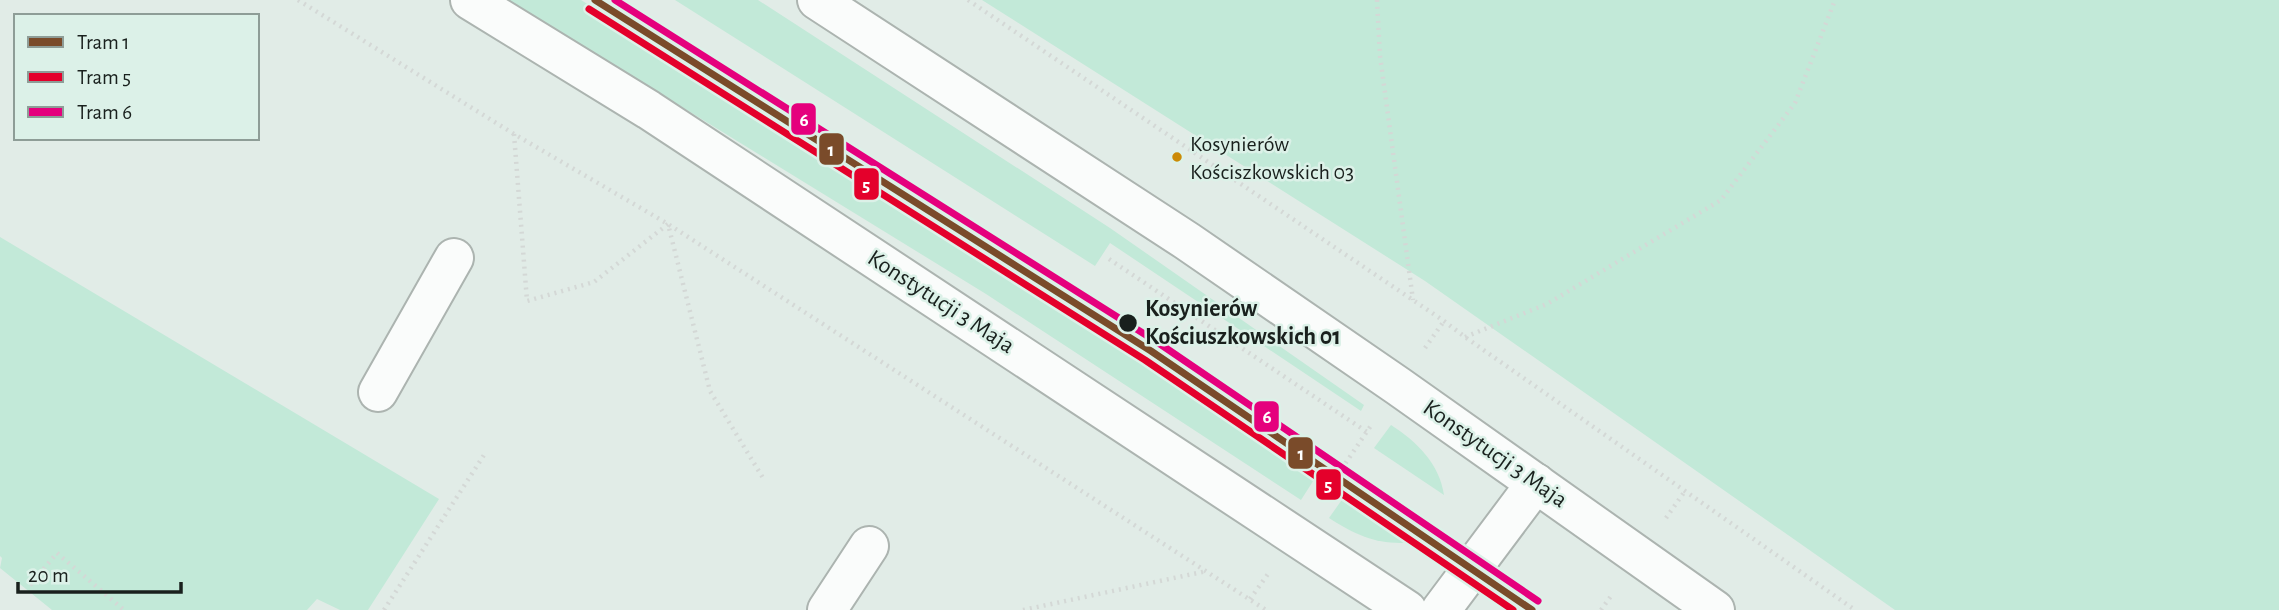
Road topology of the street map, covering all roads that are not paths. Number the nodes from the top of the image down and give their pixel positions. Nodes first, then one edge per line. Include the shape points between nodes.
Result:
1 (470, 0) edge
2 (817, 0) edge
3 (854, 10) edge
4 (454, 258) dead end
5 (378, 392) dead end
6 (1536, 483) junction
7 (869, 546) dead end
8 (827, 610) edge
9 (1407, 610) edge
10 (1441, 610) edge
11 (1715, 610) edge

1 - 9 street, Konstytucji 3 Maja via 649,110
2 - 3 street, Konstytucji 3 Maja
3 - 6 street, Konstytucji 3 Maja
4 - 5 street
6 - 10 street
6 - 11 street, Konstytucji 3 Maja
7 - 8 street

